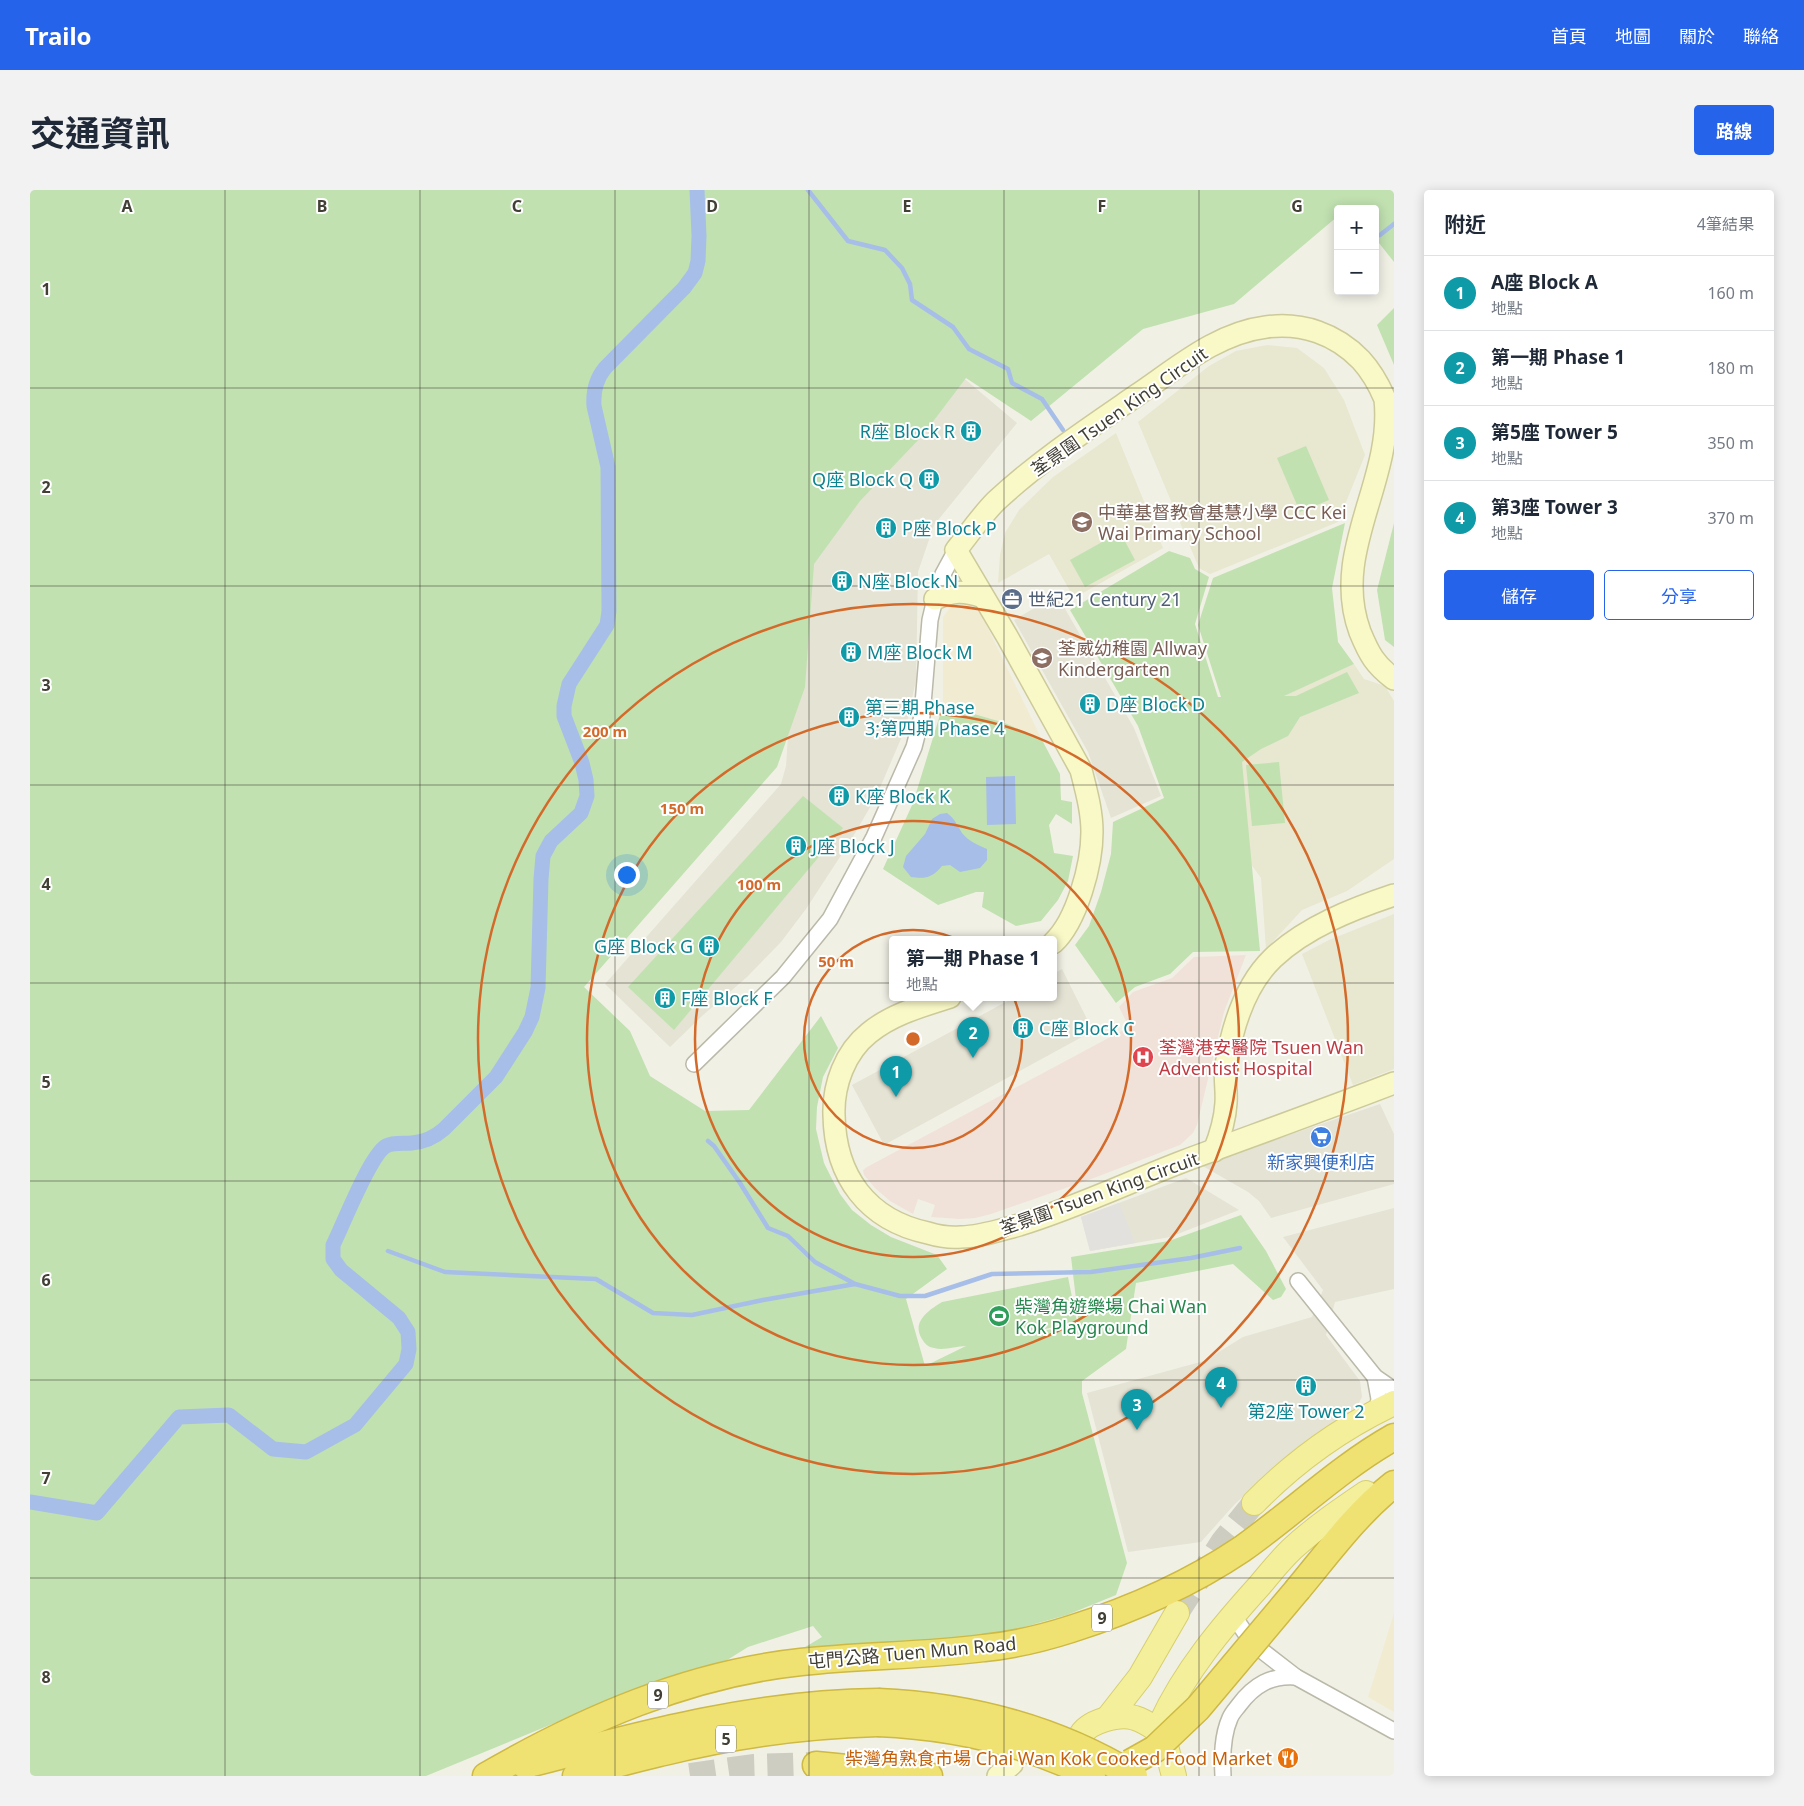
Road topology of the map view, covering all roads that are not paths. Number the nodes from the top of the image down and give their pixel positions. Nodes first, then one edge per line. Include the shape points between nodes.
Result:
1 (956, 550) junction
2 (984, 597) junction
3 (935, 598) junction
4 (1394, 679) edge
5 (1394, 895) edge
6 (1057, 938) edge
7 (938, 1001) edge
8 (694, 1064) dead end
9 (1394, 1083) edge
10 (1226, 1103) junction
11 (1254, 1135) junction
12 (1214, 1151) junction
13 (1298, 1281) dead end
14 (1374, 1376) junction
15 (1394, 1390) edge
16 (1386, 1407) edge
17 (1394, 1438) edge
18 (1394, 1484) edge
19 (1366, 1493) dead end
20 (1254, 1503) tunnel mouth
21 (1177, 1613) tunnel mouth
22 (1233, 1615) junction
23 (1296, 1677) junction
24 (878, 1713) junction
25 (1108, 1718) junction
26 (1394, 1731) edge
27 (1166, 1750) dead end
28 (816, 1765) tunnel mouth
29 (1132, 1770) edge
30 (1085, 1772) edge
31 (486, 1776) edge
32 (490, 1776) edge
33 (576, 1776) edge
34 (929, 1776) edge
35 (1174, 1776) edge
36 (1223, 1776) edge

1 - 2 street
1 - 3 street
1 - 4 street, 荃景圍 Tsuen King Circuit via 995,502 1033,470 1202,350 1232,336 1266,326 1290,326 1322,332 1350,349 1373,374 1390,420 1389,461 1360,551 1352,597 1366,646 1378,667
2 - 3 street via 958,591
2 - 6 street via 1081,770 1087,793 1091,852 1069,921
3 - 8 street via 930,620 922,716 914,747 874,837 830,919 783,977
5 - 10 street via 1349,911 1289,944 1255,981 1232,1034 1225,1082
7 - 12 street, 荃景圍 Tsuen King Circuit via 904,1013 868,1033 847,1061 836,1089 834,1131 846,1173 868,1204 900,1225 918,1232 962,1238 998,1231 1038,1219
9 - 11 street, 荃景圍 Tsuen King Circuit
10 - 11 street via 1236,1121
10 - 12 street via 1220,1138
11 - 12 street, 荃景圍 Tsuen King Circuit
13 - 14 street
14 - 15 street
14 - 16 street via 1378,1399
16 - 20 main road via 1313,1450
17 - 31 highway, 屯門公路 Tuen Mun Road / 9 via 1358,1460 1243,1548 1206,1572 1120,1611 1046,1636 994,1647 801,1662 710,1679 646,1699 584,1724
18 - 29 highway, bridge via 1349,1528 1198,1708
19 - 22 main road via 1292,1548
21 - 25 main road via 1140,1677
22 - 23 street via 1252,1643
22 - 25 main road via 1194,1665 1158,1726 1124,1716
23 - 26 street
23 - 36 street via 1276,1677 1264,1682 1251,1690 1230,1716 1224,1737
24 - 29 highway, 5, bridge via 947,1709 1023,1725
24 - 30 highway, 5, bridge via 1041,1754
24 - 32 highway, 5 via 820,1704 748,1713 624,1739
24 - 33 highway, 5 via 827,1725 753,1733 692,1745
25 - 30 main road via 1080,1735 1075,1754
27 - 35 main road
28 - 34 highway

